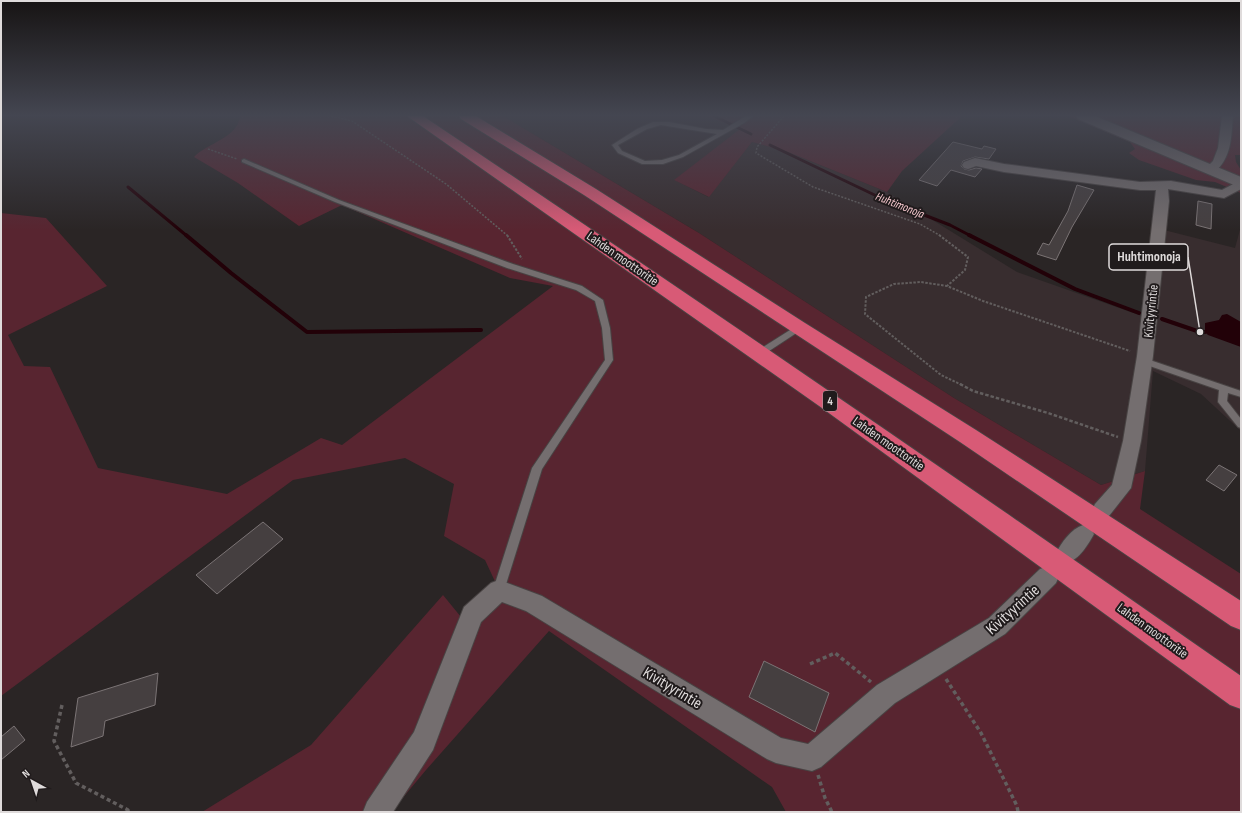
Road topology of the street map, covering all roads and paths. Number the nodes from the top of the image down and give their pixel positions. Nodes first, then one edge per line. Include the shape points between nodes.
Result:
1 (223, 154) edge
2 (401, 154) edge
3 (469, 154) edge
4 (528, 154) edge
5 (624, 154) edge
6 (685, 154) edge
7 (757, 154) edge
8 (1172, 154) edge
9 (1222, 154) edge
10 (244, 161) joint
11 (968, 165) dead end
12 (1210, 170) junction
13 (1241, 184) edge
14 (1162, 186) junction
15 (528, 272) junction
16 (947, 286) junction
17 (798, 328) junction
18 (760, 353) junction
19 (1145, 358) junction
20 (1224, 388) junction
21 (1241, 394) edge
22 (1241, 425) edge
23 (1132, 441) junction
24 (1102, 510) dead end
25 (1083, 534) dead end
26 (1067, 554) dead end
27 (1048, 576) dead end
28 (500, 590) junction
29 (1241, 617) edge
30 (936, 663) junction
31 (810, 664) dead end
32 (886, 694) junction
33 (1241, 694) edge
34 (62, 705) dead end
35 (812, 758) junction
36 (128, 812) edge
37 (377, 812) edge
38 (832, 812) edge
39 (1018, 812) edge

1 - 10 path
2 - 15 path via 446,184 509,236
3 - 18 highway, Lahden moottoritie / 4
4 - 17 highway
5 - 6 lane via 644,163 662,162
7 - 16 path via 813,187 920,224 944,237 968,257 965,270
8 - 12 main road
9 - 12 street via 1218,163
10 - 15 lane via 337,201
11 - 14 street via 975,162 1140,186
12 - 13 main road
13 - 14 street via 1224,194 1172,185
14 - 19 street, Kivityyrintie
15 - 28 lane via 579,288 599,300 606,328 609,360 537,468
16 - 19 path
16 - 23 path via 922,282 894,284 866,297 865,314 941,375 972,391
17 - 18 lane
17 - 29 highway via 968,436
18 - 33 highway, Lahden moottoritie / 4
19 - 20 lane
19 - 23 street, Kivityyrintie
20 - 21 lane
20 - 22 lane via 1222,402
23 - 24 street, Kivityyrintie via 1120,488
25 - 26 street
27 - 30 street, Kivityyrintie via 997,626
28 - 35 street, Kivityyrintie via 534,603 776,750
28 - 37 street via 472,616 424,741
30 - 32 street, Kivityyrintie
30 - 39 path via 981,732
31 - 32 path via 835,652
32 - 35 street, Kivityyrintie
34 - 36 path via 54,741 76,783
35 - 38 path

